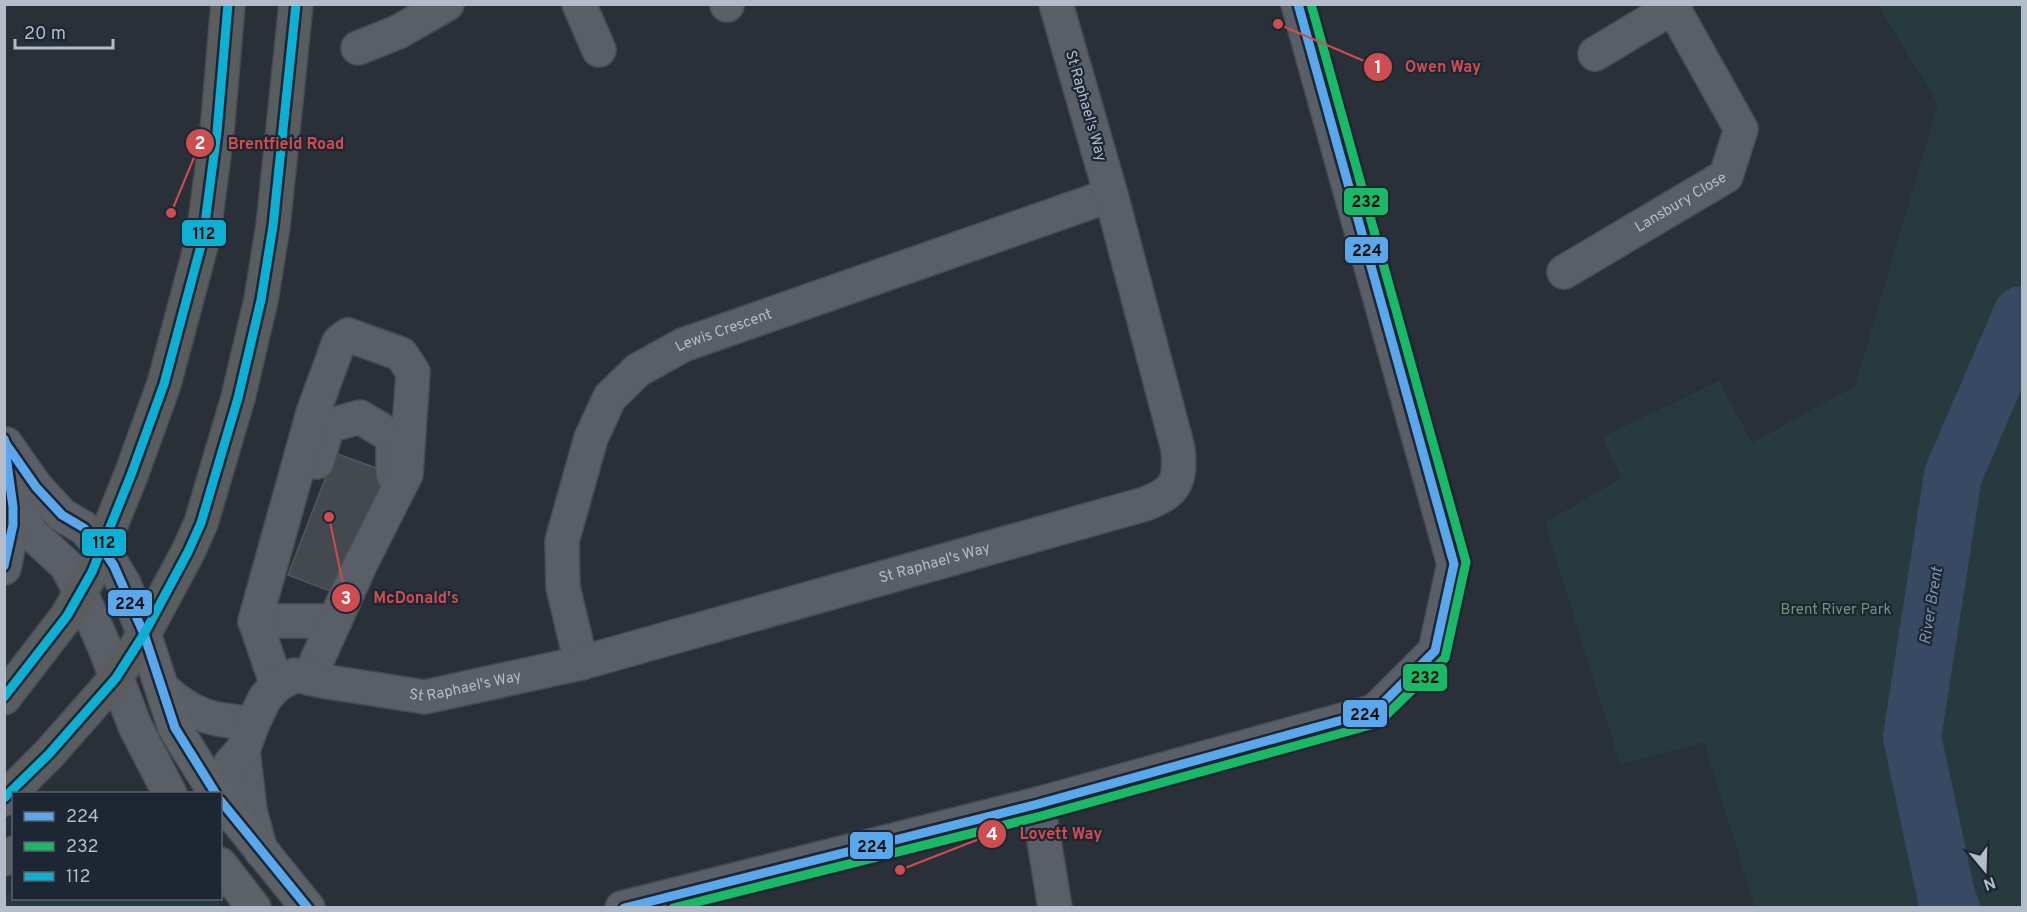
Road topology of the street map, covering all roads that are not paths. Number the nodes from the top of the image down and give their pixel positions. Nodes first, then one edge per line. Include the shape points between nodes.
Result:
1 (228, 4) edge
2 (296, 4) edge
3 (447, 4) edge
4 (579, 4) edge
5 (1056, 4) edge
6 (1298, 4) edge
7 (1672, 6) edge
8 (358, 48) dead end
9 (599, 50) dead end
10 (1595, 54) dead end
11 (1111, 195) junction
12 (1564, 272) dead end
13 (5, 441) edge
14 (12, 492) junction
15 (103, 549) junction
16 (272, 559) junction
17 (361, 563) junction
18 (4, 568) edge
19 (81, 593) junction
20 (255, 621) junction
21 (335, 621) junction
22 (144, 634) junction
23 (582, 663) junction
24 (116, 678) junction
25 (309, 678) junction
26 (277, 685) junction
27 (163, 689) junction
28 (8, 690) edge
29 (248, 736) junction
30 (169, 792) edge
31 (215, 792) edge
32 (216, 792) edge
33 (4, 799) edge
34 (222, 802) edge
35 (1038, 804) junction
36 (261, 851) junction
37 (222, 862) edge
38 (254, 908) edge
39 (308, 908) edge
40 (622, 908) edge
41 (1055, 908) edge

1 - 15 highway via 203,238 164,384
2 - 22 highway via 273,226 238,398 201,523
3 - 8 street via 398,32
4 - 9 street
5 - 11 street, St Raphael's Way
6 - 35 street via 1454,564 1435,651 1375,711
7 - 10 street
7 - 12 street, Lansbury Close via 1741,129 1726,176
11 - 23 street, Lewis Crescent via 683,345 638,370 610,397 591,438 562,541 563,587
11 - 23 street, St Raphael's Way via 1178,449 1180,472 1166,495
13 - 14 street
13 - 15 street via 36,487
14 - 18 street via 13,525
14 - 19 street via 31,533 66,565
15 - 19 highway
15 - 22 street via 124,584
16 - 17 street via 313,474 321,448 374,426 393,437 394,471
16 - 17 street via 313,413 339,342 348,335 401,354 413,372 406,474
16 - 20 street
17 - 21 street
19 - 24 street
19 - 28 highway
20 - 21 street
20 - 26 street
21 - 25 street
22 - 24 highway
22 - 27 main road
23 - 25 street, St Raphael's Way via 425,697
24 - 30 street
24 - 33 highway
25 - 26 street, St Raphael's Way via 295,675
26 - 29 street via 265,698
27 - 29 street via 189,710 233,722
27 - 31 main road via 175,728
29 - 32 street
29 - 36 street via 250,811
34 - 36 main road
35 - 40 street
35 - 41 street
36 - 39 main road
37 - 38 main road

